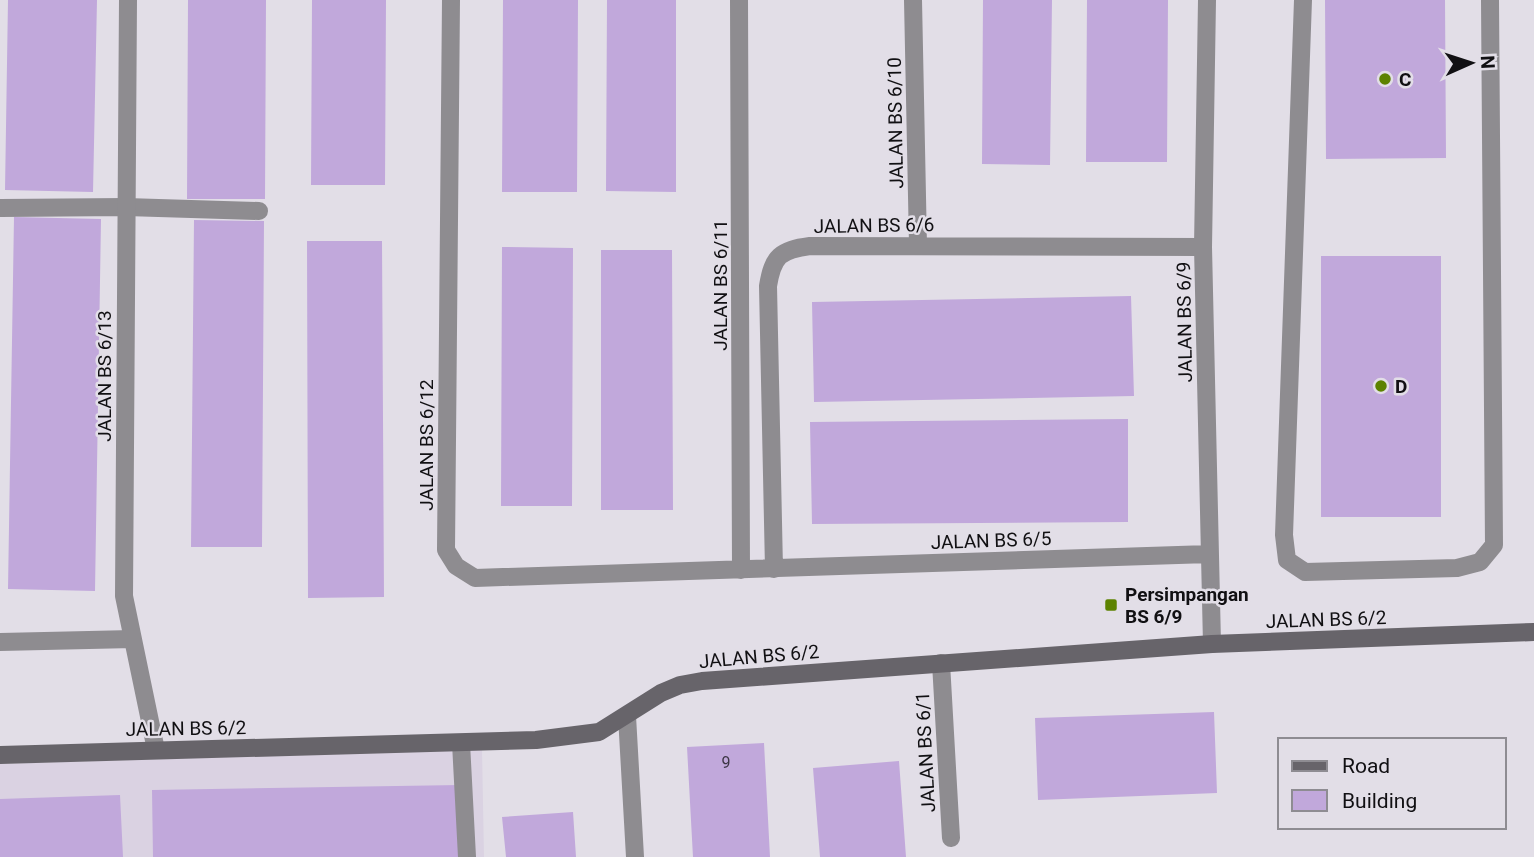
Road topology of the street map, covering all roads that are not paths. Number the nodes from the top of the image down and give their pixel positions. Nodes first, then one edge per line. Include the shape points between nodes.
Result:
1 (128, 0) edge
2 (451, 0) edge
3 (739, 0) edge
4 (913, 0) edge
5 (1207, 0) edge
6 (1303, 0) edge
7 (1490, 0) edge
8 (126, 207) junction
9 (0, 208) edge
10 (259, 211) dead end
11 (918, 245) junction
12 (1203, 247) junction
13 (1209, 554) junction
14 (774, 569) junction
15 (741, 570) junction
16 (1534, 632) edge
17 (133, 639) junction
18 (0, 642) edge
19 (1212, 644) junction
20 (941, 663) junction
21 (627, 716) junction
22 (461, 743) junction
23 (156, 750) junction
24 (0, 755) edge
25 (951, 838) dead end
26 (467, 857) edge
27 (635, 857) edge

1 - 8 street, JALAN BS 6/13
2 - 15 street, JALAN BS 6/12 via 446,550 456,566 474,579
3 - 15 street, JALAN BS 6/11
4 - 11 street, JALAN BS 6/10
5 - 12 street, JALAN BS 6/9
6 - 7 street via 1284,536 1287,560 1305,572 1457,568 1480,562 1494,545
8 - 9 street
8 - 10 street
8 - 17 street, JALAN BS 6/13 via 124,596
11 - 12 street, JALAN BS 6/6
11 - 14 street, JALAN BS 6/6 via 794,248 780,253 771,267
12 - 13 street, JALAN BS 6/9
13 - 14 street, JALAN BS 6/5
13 - 19 street, JALAN BS 6/9
14 - 15 street, JALAN BS 6/12
16 - 19 street, JALAN BS 6/2
17 - 18 street
17 - 23 street, JALAN BS 6/13
19 - 20 street, JALAN BS 6/2
20 - 21 street, JALAN BS 6/2 via 680,685
20 - 25 street, JALAN BS 6/1
21 - 22 street, JALAN BS 6/2 via 599,732
21 - 27 street
22 - 23 street, JALAN BS 6/2
22 - 26 street
23 - 24 street, JALAN BS 6/2

